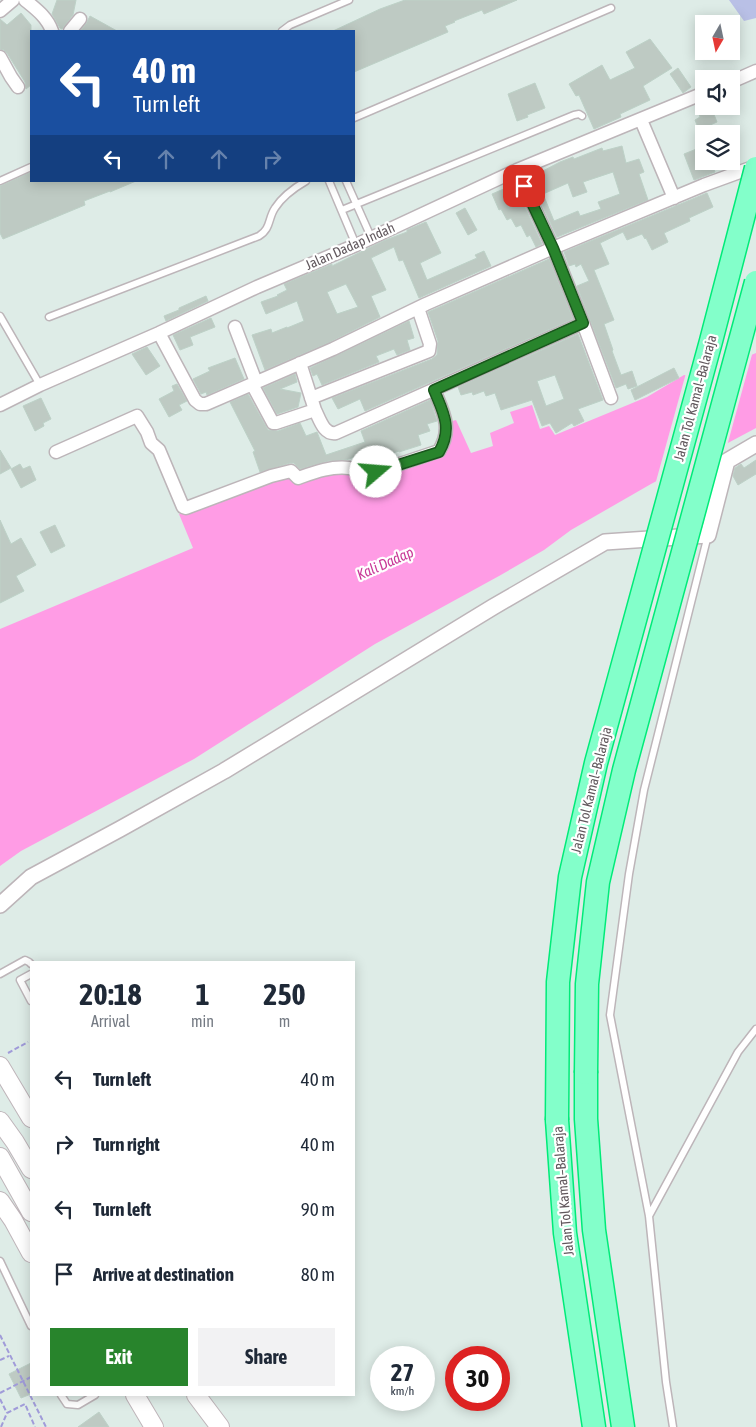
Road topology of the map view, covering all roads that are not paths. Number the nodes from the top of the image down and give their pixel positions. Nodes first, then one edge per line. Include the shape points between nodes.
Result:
1 (13, 0) edge
2 (25, 0) edge
3 (349, 0) edge
4 (611, 8) dead end
5 (0, 11) edge
6 (80, 19) dead end
7 (52, 30) edge
8 (71, 30) edge
9 (283, 30) edge
10 (0, 57) edge
11 (756, 71) edge
12 (740, 78) edge
13 (18, 87) dead end
14 (695, 98) edge
15 (582, 116) dead end
16 (355, 118) edge
17 (641, 120) junction
18 (30, 167) edge
19 (756, 167) edge
20 (517, 170) junction
21 (0, 180) edge
22 (304, 182) edge
23 (329, 182) edge
24 (346, 182) edge
25 (674, 198) junction
26 (356, 204) junction
27 (342, 210) junction
28 (371, 237) junction
29 (356, 245) junction
30 (553, 248) junction
31 (756, 282) edge
32 (418, 308) junction
33 (0, 316) edge
34 (50, 317) dead end
35 (583, 323) junction
36 (235, 327) dead end
37 (159, 333) junction
38 (300, 363) junction
39 (254, 383) junction
40 (40, 385) junction
41 (434, 390) junction
42 (611, 398) dead end
43 (313, 404) junction
44 (0, 405) edge
45 (756, 444) edge
46 (56, 452) dead end
47 (708, 535) junction
48 (0, 905) edge
49 (30, 963) edge
50 (0, 974) edge
51 (30, 975) edge
52 (30, 999) edge
53 (756, 1029) edge
54 (3, 1060) edge
55 (30, 1116) edge
56 (0, 1121) edge
57 (0, 1157) edge
58 (30, 1167) edge
59 (0, 1202) edge
60 (30, 1210) edge
61 (649, 1216) junction
62 (30, 1251) edge
63 (0, 1261) edge
64 (30, 1324) edge
65 (62, 1396) edge
66 (129, 1396) edge
67 (136, 1396) edge
68 (197, 1396) edge
69 (86, 1397) edge
70 (150, 1421) edge
71 (220, 1427) edge
72 (594, 1427) edge
73 (623, 1427) edge
74 (673, 1427) edge

1 - 5 street
2 - 7 street via 44,17
3 - 9 lane
4 - 16 lane
6 - 8 street
10 - 13 street
11 - 12 street
14 - 17 street, Jalan Dadap Indah
15 - 26 lane via 574,115
17 - 20 street, Jalan Dadap Indah
17 - 25 street
18 - 21 lane
19 - 25 street
19 - 72 highway, Jalan Tol Kamal–Balaraja, bridge via 596,763 570,878 558,982 557,1120 565,1233
20 - 28 street, Jalan Dadap Indah
20 - 30 street
22 - 34 lane via 278,203 268,229 259,236
23 - 27 lane
24 - 26 lane
25 - 30 street
26 - 27 lane
26 - 28 lane
27 - 29 lane
28 - 29 street, Jalan Dadap Indah
29 - 37 street, Jalan Dadap Indah
30 - 32 street
30 - 35 street
31 - 73 highway, Jalan Tol Kamal–Balaraja, bridge via 624,770 598,882 587,984 586,1119 594,1230
32 - 38 street
32 - 43 street via 430,344 429,351
33 - 40 lane
35 - 41 street
35 - 42 street
36 - 39 street
37 - 39 street via 200,404
37 - 40 street, Jalan Dadap Indah
38 - 39 street
38 - 43 street
39 - 43 street via 273,423
40 - 44 street, Jalan Dadap Indah
41 - 43 street via 331,434 326,431
41 - 46 street via 447,425 439,452 369,473 335,468 298,478 291,470 186,508 159,450 151,443 137,416
45 - 47 street via 727,462
47 - 48 street via 605,542 492,607 224,772 31,877
47 - 61 lane via 644,790 610,1015
49 - 50 lane via 25,960
51 - 52 lane via 20,980
53 - 61 lane via 738,1052
54 - 55 main road
56 - 58 main road
57 - 60 main road
59 - 62 main road
61 - 74 lane
63 - 64 lane
65 - 69 lane via 67,1404 78,1405
66 - 70 main road
67 - 70 main road
68 - 71 main road

